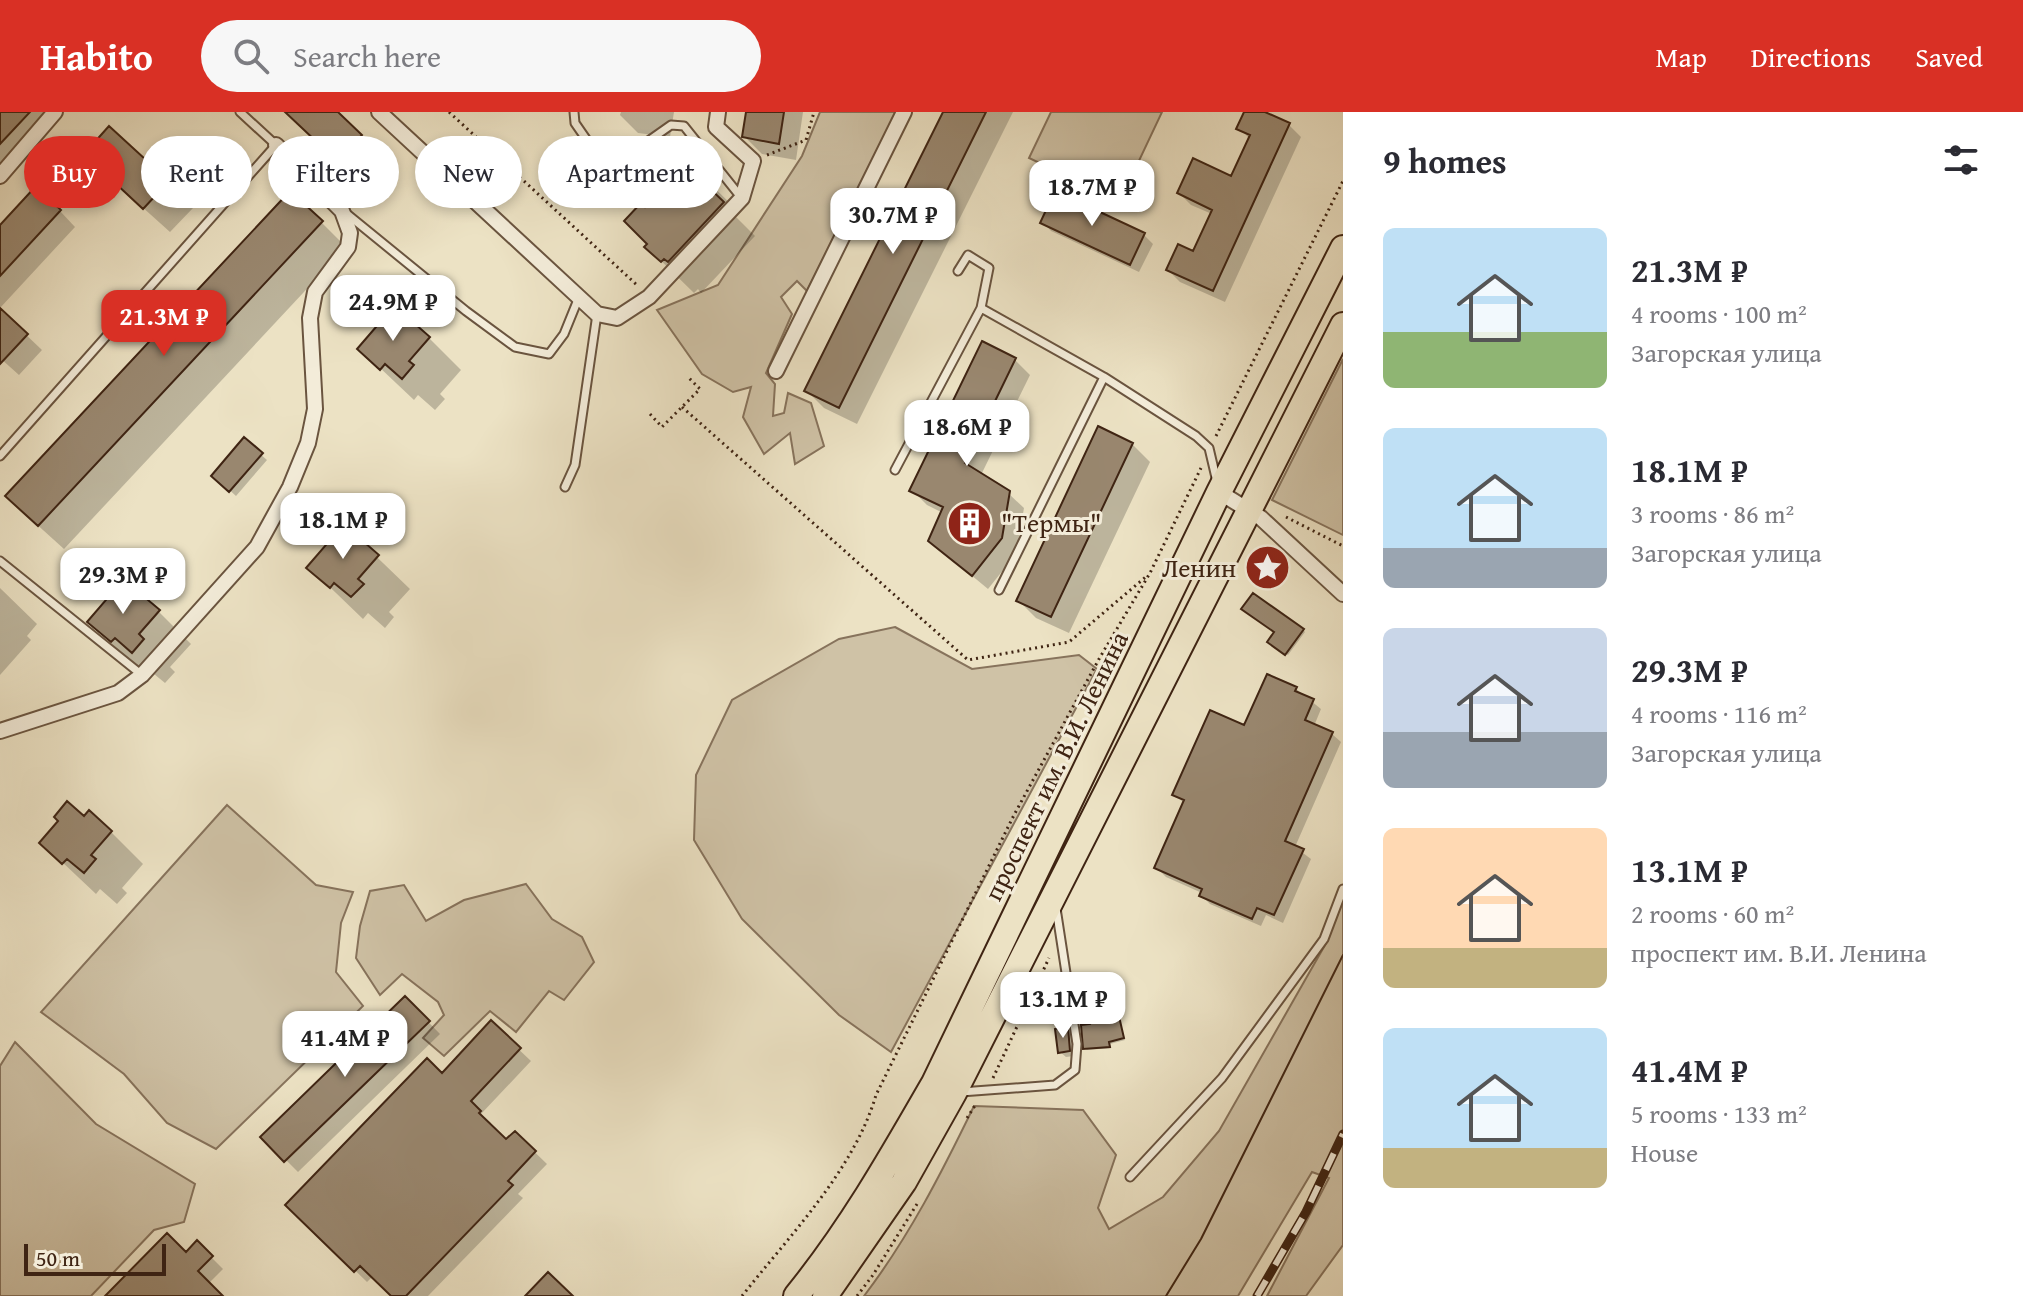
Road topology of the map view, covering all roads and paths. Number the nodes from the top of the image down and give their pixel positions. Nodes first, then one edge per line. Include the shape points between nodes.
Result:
1 (55, 112) edge
2 (240, 112) edge
3 (379, 112) edge
4 (449, 112) edge
5 (574, 112) edge
6 (718, 112) edge
7 (814, 112) edge
8 (904, 112) edge
9 (268, 138) edge
10 (268, 154) edge
11 (753, 161) junction
12 (0, 176) edge
13 (1343, 181) edge
14 (742, 198) junction
15 (339, 208) edge
16 (342, 211) junction
17 (1343, 248) edge
18 (958, 271) dead end
19 (579, 297) junction
20 (649, 297) junction
21 (981, 308) junction
22 (597, 314) junction
23 (1343, 325) edge
24 (776, 371) dead end
25 (1104, 377) junction
26 (689, 378) dead end
27 (682, 407) junction
28 (650, 414) dead end
29 (1209, 448) junction
30 (0, 456) edge
31 (895, 470) dead end
32 (565, 487) dead end
33 (1219, 492) junction
34 (1251, 510) junction
35 (1279, 513) dead end
36 (1343, 546) edge
37 (0, 561) edge
38 (1150, 573) junction
39 (999, 590) dead end
40 (1343, 594) edge
41 (142, 675) junction
42 (0, 731) edge
43 (1343, 889) edge
44 (1054, 896) junction
45 (954, 1093) junction
46 (1130, 1177) dead end
47 (742, 1296) edge
48 (796, 1296) edge
49 (825, 1296) edge

1 - 12 street
2 - 9 lane
3 - 19 street
4 - 20 path
5 - 14 lane via 575,123 602,162 617,163 671,125 684,126
6 - 11 street via 716,127
7 - 11 path via 806,140
8 - 24 street
10 - 30 lane
11 - 14 street
13 - 29 path
14 - 20 street
15 - 16 street
16 - 19 lane via 515,347 549,354
16 - 41 street via 350,233 348,247 315,292 310,318 315,409 290,487 257,547
17 - 33 main road, проспект им. В.И. Ленина
18 - 21 lane via 968,255 989,268
19 - 22 street
20 - 22 street via 617,318
21 - 25 lane
21 - 31 lane
22 - 32 lane via 575,465
23 - 34 main road
25 - 29 lane
25 - 39 lane
26 - 27 path via 700,389
27 - 28 path via 662,427
27 - 38 path via 968,660 1069,642
29 - 33 lane
29 - 38 path
33 - 34 street
33 - 48 main road, проспект им. В.И. Ленина via 934,1083 883,1172
34 - 40 street
34 - 44 main road
35 - 36 path
37 - 41 lane
38 - 47 path via 1014,815 876,1095 869,1121 839,1171
41 - 42 street via 118,693
43 - 46 lane via 1324,939 1222,1078
44 - 45 main road
44 - 45 lane via 1077,1044 1075,1070 1055,1085
45 - 49 main road via 904,1182

